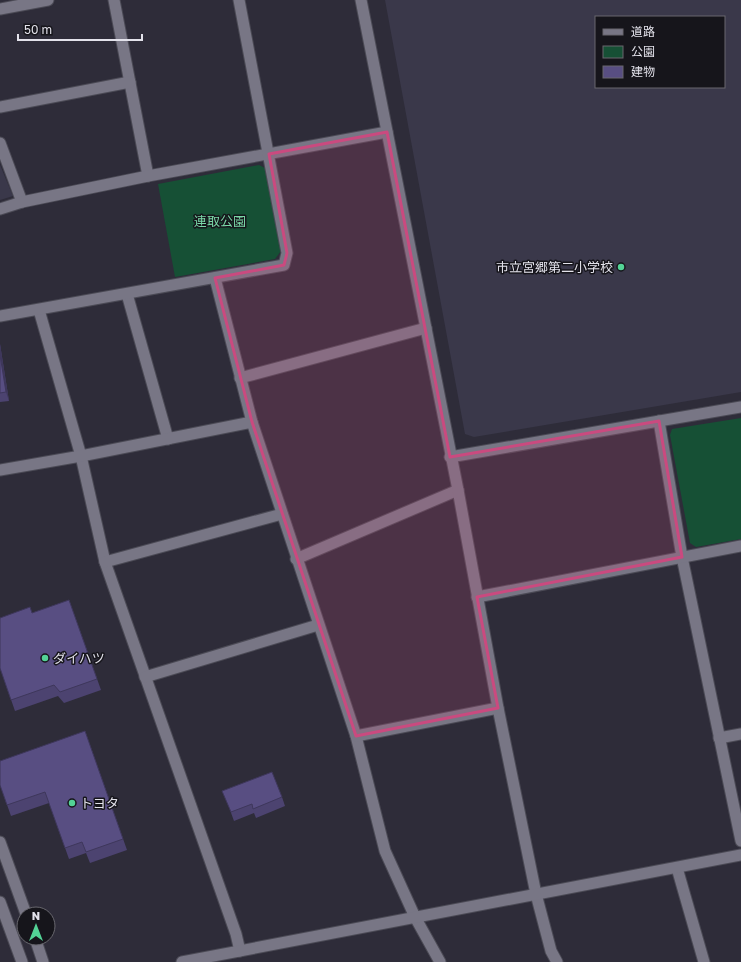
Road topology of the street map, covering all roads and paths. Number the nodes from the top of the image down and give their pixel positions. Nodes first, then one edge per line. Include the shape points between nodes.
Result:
1 (48, 0) edge
2 (114, 0) edge
3 (238, 0) edge
4 (361, 0) edge
5 (0, 9) edge
6 (130, 82) junction
7 (0, 107) edge
8 (387, 132) junction
9 (0, 143) edge
10 (269, 154) junction
11 (148, 176) junction
12 (22, 202) junction
13 (0, 209) edge
14 (215, 278) junction
15 (127, 294) junction
16 (39, 310) junction
17 (0, 316) edge
18 (426, 328) junction
19 (240, 378) junction
20 (741, 407) edge
21 (659, 421) junction
22 (252, 422) junction
23 (168, 439) junction
24 (80, 456) junction
25 (450, 457) junction
26 (0, 470) edge
27 (458, 490) junction
28 (282, 514) junction
29 (741, 546) edge
30 (682, 557) junction
31 (296, 559) junction
32 (105, 562) junction
33 (477, 597) junction
34 (318, 625) junction
35 (145, 677) junction
36 (498, 708) junction
37 (741, 734) edge
38 (356, 736) junction
39 (719, 738) junction
40 (741, 841) edge
41 (0, 842) edge
42 (741, 855) edge
43 (677, 868) junction
44 (536, 894) junction
45 (0, 902) edge
46 (23, 906) edge
47 (415, 917) junction
48 (38, 946) edge
49 (240, 951) junction
50 (208, 960) edge
51 (22, 962) edge
52 (43, 962) edge
53 (182, 962) edge
54 (440, 962) edge
55 (557, 962) edge
56 (704, 962) edge

1 - 5 street
2 - 6 street
3 - 10 street
4 - 8 street
6 - 7 street
6 - 11 street
8 - 10 street
8 - 18 street
9 - 12 street
10 - 11 street
10 - 14 street via 287,253 284,265
11 - 12 street
12 - 13 street
14 - 15 street
14 - 19 street
15 - 16 street
15 - 23 street
16 - 17 street
16 - 24 street
18 - 19 street
18 - 25 street
19 - 22 street
20 - 21 street
21 - 25 street
21 - 30 street
22 - 23 street
22 - 28 street
23 - 24 street
24 - 26 street
24 - 32 street
25 - 27 street
27 - 31 street
27 - 33 street
28 - 31 street
28 - 32 street
29 - 30 street
30 - 33 street
30 - 39 street
31 - 34 street
32 - 35 street
33 - 36 street
34 - 35 street
34 - 38 street
35 - 49 street
36 - 38 street
36 - 44 street
37 - 39 street
38 - 47 street via 385,851
39 - 40 street
41 - 46 street
42 - 43 street
43 - 44 street
43 - 56 street
44 - 47 street
44 - 55 street
45 - 51 street
47 - 49 street
47 - 54 street
48 - 52 street
49 - 50 street
50 - 53 street

